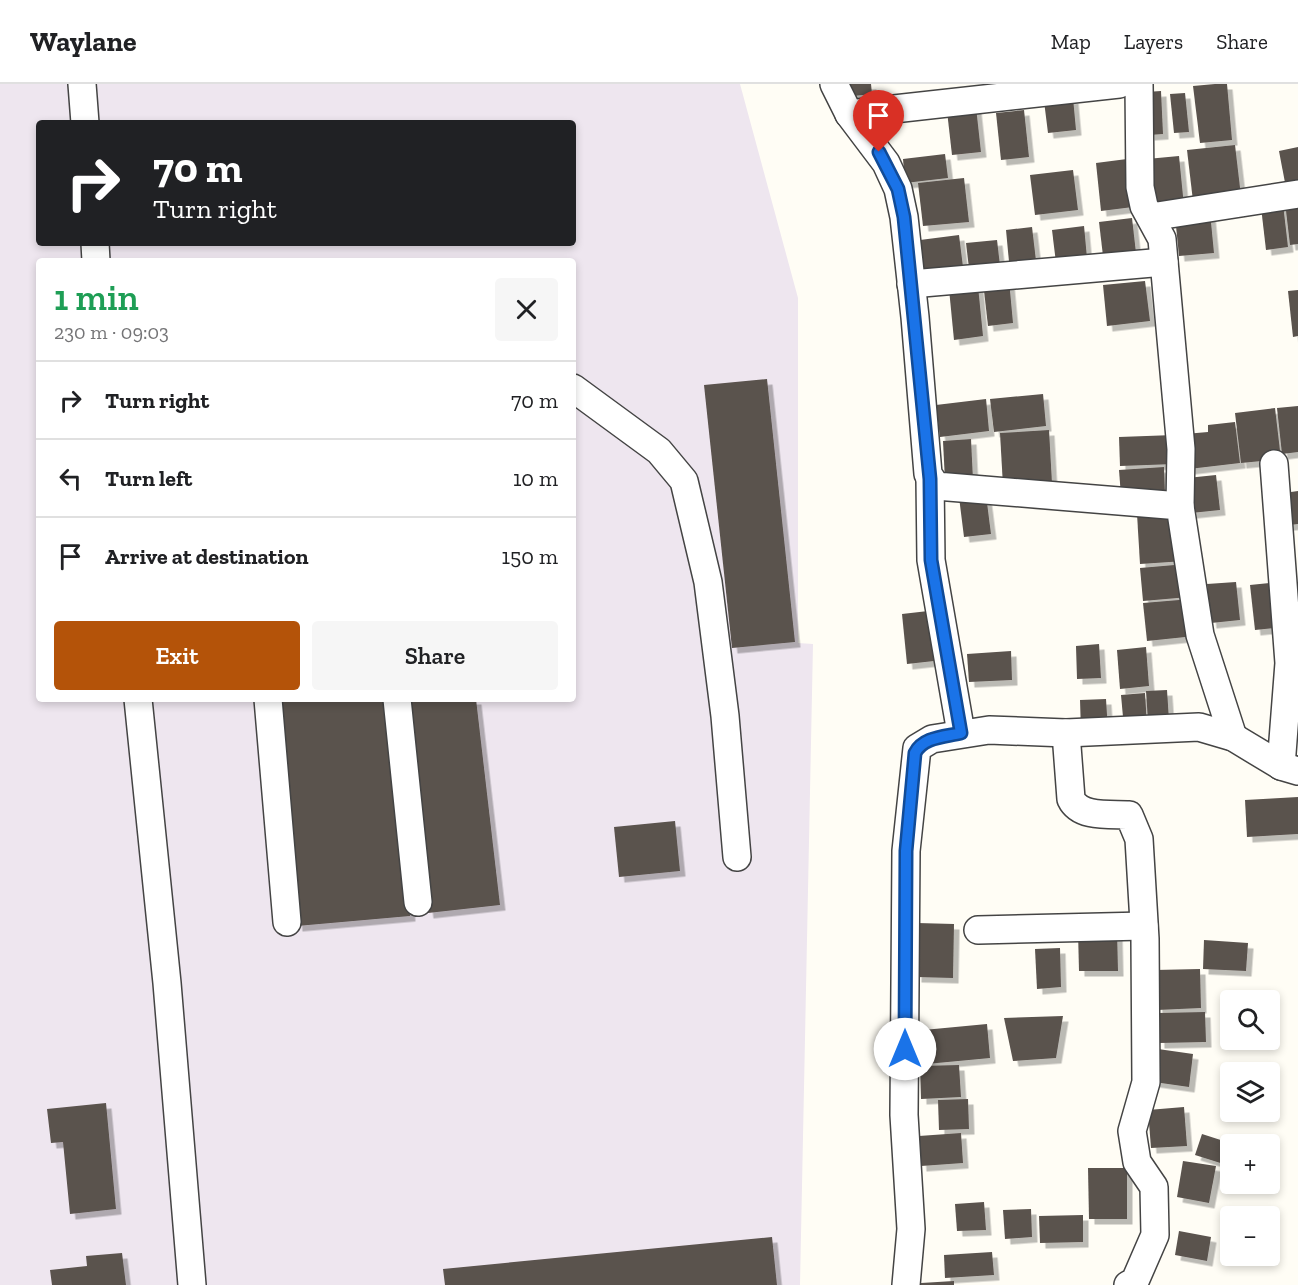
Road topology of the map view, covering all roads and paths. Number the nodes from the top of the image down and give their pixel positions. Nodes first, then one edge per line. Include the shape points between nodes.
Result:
1 (82, 84) edge
2 (834, 84) edge
3 (1119, 84) edge
4 (1139, 84) edge
5 (1080, 86) edge
6 (849, 114) junction
7 (85, 120) edge
8 (1298, 194) edge
9 (1151, 217) junction
10 (1164, 262) junction
11 (911, 284) junction
12 (576, 390) edge
13 (1274, 464) dead end
14 (930, 479) junction
15 (1180, 506) junction
16 (138, 702) edge
17 (268, 702) edge
18 (397, 702) edge
19 (961, 733) junction
20 (1066, 733) junction
21 (1233, 737) junction
22 (1289, 768) edge
23 (737, 857) dead end
24 (418, 902) dead end
25 (287, 922) dead end
26 (1144, 926) junction
27 (978, 930) dead end
28 (1133, 1284) edge
29 (192, 1285) edge
30 (906, 1285) edge

1 - 7 street
2 - 6 street
3 - 5 street
4 - 9 street via 1140,187
5 - 6 street
6 - 11 street via 886,163 898,189
8 - 9 street
9 - 10 street via 1161,232
10 - 11 street
10 - 15 street via 1181,449
11 - 14 street
12 - 23 street via 659,451 684,481 708,582
13 - 22 street via 1289,663
14 - 15 street via 936,486
14 - 19 street via 931,560
15 - 21 street via 1200,635
16 - 29 street
17 - 25 street
18 - 24 street
19 - 20 street
19 - 30 street via 932,739 915,753 906,851 904,1115 911,1229
20 - 21 street via 1199,727
20 - 26 street via 1071,799 1075,806 1084,812 1129,815 1139,839
21 - 22 street
26 - 27 street
26 - 28 street via 1146,1082 1132,1131 1137,1162 1154,1187 1155,1235

